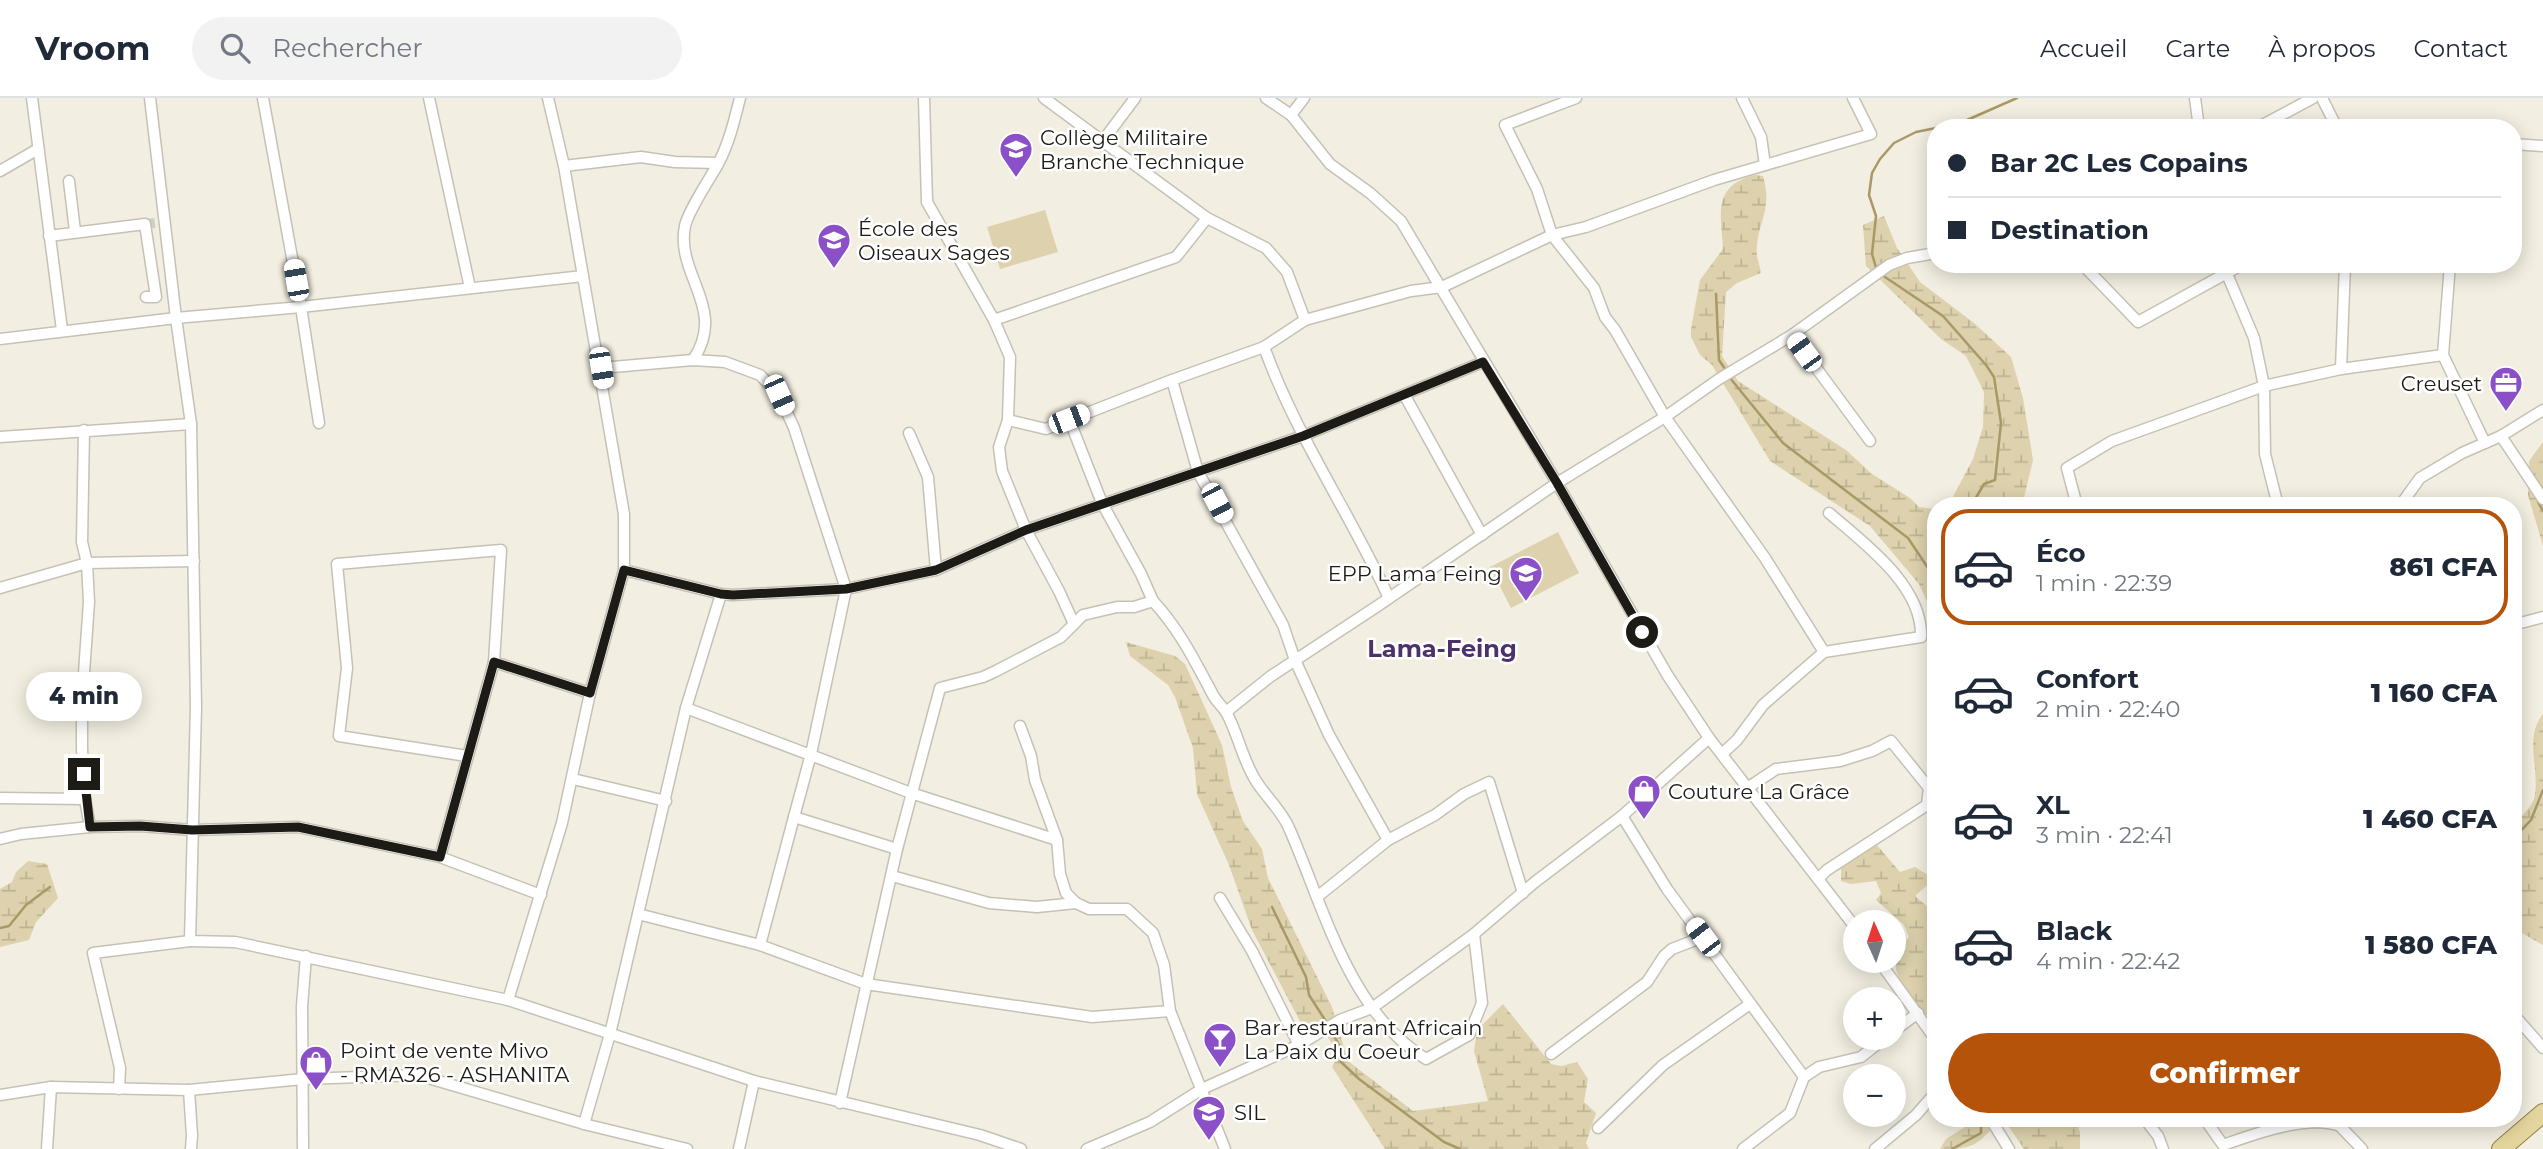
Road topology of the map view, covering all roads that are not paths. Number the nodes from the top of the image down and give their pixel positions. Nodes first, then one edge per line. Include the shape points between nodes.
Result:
1 (32, 98) edge
2 (150, 98) edge
3 (263, 98) edge
4 (429, 98) edge
5 (548, 98) edge
6 (740, 98) edge
7 (925, 98) edge
8 (1044, 98) edge
9 (1135, 98) edge
10 (1266, 98) edge
11 (1304, 98) edge
12 (1576, 98) edge
13 (1742, 98) edge
14 (1853, 98) edge
15 (2195, 98) edge
16 (2313, 98) edge
17 (2322, 98) edge
18 (1291, 115) junction
19 (2198, 119) edge
20 (2274, 119) edge
21 (2332, 119) edge
22 (1102, 142) junction
23 (2522, 145) edge
24 (2543, 146) edge
25 (38, 149) junction
26 (718, 163) junction
27 (1765, 165) junction
28 (565, 166) junction
29 (0, 171) edge
30 (69, 180) dead end
31 (1207, 218) junction
32 (75, 231) junction
33 (1552, 235) junction
34 (50, 236) junction
35 (1927, 255) edge
36 (2091, 273) edge
37 (2345, 273) edge
38 (2449, 273) edge
39 (2227, 274) joint
40 (583, 276) junction
41 (1442, 287) junction
42 (470, 288) junction
43 (146, 297) dead end
44 (301, 307) junction
45 (176, 318) junction
46 (993, 320) junction
47 (1305, 320) junction
48 (62, 330) junction
49 (1792, 335) junction
50 (0, 339) edge
51 (1264, 347) junction
52 (2443, 355) junction
53 (694, 360) junction
54 (1483, 362) junction
55 (601, 368) junction
56 (2341, 369) junction
57 (1172, 380) junction
58 (2264, 386) junction
59 (1405, 396) junction
60 (2543, 410) edge
61 (1665, 417) junction
62 (1069, 419) junction
63 (1007, 420) junction
64 (318, 423) dead end
65 (191, 424) junction
66 (84, 430) junction
67 (909, 433) dead end
68 (1303, 436) junction
69 (2501, 436) junction
70 (0, 437) edge
71 (1870, 441) dead end
72 (2485, 443) junction
73 (1198, 472) junction
74 (1557, 483) junction
75 (2540, 495) edge
76 (2075, 497) edge
77 (2276, 497) edge
78 (2406, 497) edge
79 (1102, 503) junction
80 (1829, 513) dead end
81 (1026, 530) junction
82 (1482, 535) junction
83 (194, 561) junction
84 (87, 564) junction
85 (624, 570) junction
86 (936, 570) junction
87 (0, 588) edge
88 (846, 589) junction
89 (721, 594) junction
90 (1389, 598) junction
91 (1153, 601) junction
92 (2543, 617) edge
93 (2522, 623) edge
94 (1074, 624) junction
95 (1824, 652) junction
96 (1295, 660) junction
97 (494, 662) junction
98 (590, 693) junction
99 (686, 708) junction
100 (1226, 712) junction
101 (1020, 726) dead end
102 (1709, 738) junction
103 (811, 754) junction
104 (1723, 754) junction
105 (467, 755) junction
106 (573, 779) junction
107 (1927, 786) edge
108 (1749, 787) junction
109 (911, 793) junction
110 (0, 798) edge
111 (85, 799) junction
112 (666, 800) junction
113 (1927, 805) edge
114 (1622, 816) junction
115 (794, 817) junction
116 (90, 827) junction
117 (192, 830) junction
118 (0, 839) edge
119 (1057, 840) junction
120 (1388, 840) junction
121 (897, 849) junction
122 (440, 857) junction
123 (892, 876) junction
124 (1819, 878) junction
125 (1523, 893) junction
126 (541, 895) junction
127 (1317, 897) junction
128 (1220, 898) dead end
129 (1076, 904) junction
130 (1843, 911) edge
131 (638, 914) junction
132 (1474, 934) junction
133 (1703, 937) junction
134 (190, 941) junction
135 (760, 945) junction
136 (306, 956) junction
137 (1889, 973) edge
138 (866, 984) junction
139 (508, 1000) junction
140 (1750, 1004) junction
141 (1372, 1008) junction
142 (1170, 1011) junction
143 (1918, 1013) junction
144 (1906, 1022) edge
145 (2522, 1024) edge
146 (1927, 1026) edge
147 (610, 1034) junction
148 (1299, 1045) junction
149 (2543, 1048) edge
150 (1870, 1050) edge
151 (1551, 1054) dead end
152 (1804, 1077) junction
153 (303, 1079) junction
154 (754, 1081) junction
155 (51, 1087) junction
156 (119, 1089) junction
157 (1202, 1089) junction
158 (188, 1090) junction
159 (0, 1095) edge
160 (1927, 1102) edge
161 (841, 1103) junction
162 (2543, 1113) edge
163 (584, 1124) junction
164 (1996, 1127) edge
165 (2151, 1127) edge
166 (2210, 1127) edge
167 (2279, 1127) edge
168 (2341, 1127) edge
169 (1598, 1128) dead end
170 (996, 1139) junction
171 (1092, 1148) edge
172 (47, 1149) edge
173 (191, 1149) edge
174 (303, 1149) edge
175 (687, 1149) edge
176 (739, 1149) edge
177 (1009, 1149) edge
178 (1021, 1149) edge
179 (1225, 1149) edge
180 (1743, 1149) edge
181 (1875, 1149) edge
182 (2010, 1149) edge
183 (2163, 1149) edge
184 (2362, 1149) edge
185 (2501, 1149) edge

1 - 25 street
2 - 45 street
3 - 44 street
4 - 42 street
5 - 28 street
6 - 26 street via 730,139
7 - 46 street via 927,202
8 - 22 street
9 - 22 street
10 - 18 street
11 - 18 street
12 - 33 street via 1505,125 1537,189
13 - 27 street via 1762,137
14 - 27 street via 1871,134
15 - 19 street
16 - 20 street
17 - 21 street
18 - 41 street via 1330,164 1401,221
22 - 31 street
23 - 24 street
25 - 29 street
25 - 34 street
26 - 28 street via 641,157
26 - 53 street via 685,225 685,252 707,317
27 - 33 street
28 - 40 street
30 - 32 street
31 - 46 street via 1176,257
31 - 47 street via 1266,248 1287,272
32 - 34 street
32 - 43 street via 145,224 156,297
33 - 41 street
33 - 61 street via 1594,288 1605,317
34 - 48 street
35 - 49 street via 1889,265
36 - 39 street via 2138,322
37 - 56 street
38 - 52 street
39 - 58 street via 2254,338
40 - 42 street
40 - 55 street
41 - 47 street
41 - 54 street
42 - 44 street
44 - 45 street
44 - 64 street
45 - 48 street
45 - 65 street
46 - 63 street via 1010,357
47 - 51 street
48 - 50 street
49 - 61 street
49 - 71 street
51 - 57 street
51 - 68 street
52 - 56 street
52 - 72 street
53 - 55 street
53 - 88 street via 725,362 760,375 779,395
54 - 59 street
54 - 74 street
55 - 85 street via 624,514
56 - 58 street
57 - 62 street
57 - 73 street
58 - 76 street via 2112,441 2067,468
58 - 77 street via 2265,454
59 - 68 street
59 - 82 street
60 - 69 street
61 - 74 street
61 - 95 street via 1765,558
62 - 63 street via 1046,429
62 - 79 street
63 - 81 street via 999,446 1002,471
65 - 66 street
65 - 83 street
66 - 70 street
66 - 84 street via 82,542
67 - 86 street via 928,477
68 - 73 street
68 - 90 street
69 - 72 street
69 - 75 street
72 - 78 street via 2420,478
73 - 79 street
73 - 96 street via 1283,625
74 - 82 street
74 - 102 street
79 - 81 street
79 - 91 street
80 - 95 street via 1895,572 1922,628 1921,637
81 - 86 street
81 - 94 street
82 - 90 street
83 - 84 street
83 - 117 street
84 - 87 street
84 - 111 street via 82,701
85 - 89 street
85 - 98 street
86 - 88 street
88 - 89 street
88 - 103 street
89 - 99 street
90 - 96 street
91 - 94 street via 1083,615
91 - 100 street via 1171,620
92 - 93 street
94 - 109 street via 1062,637 984,677 940,688
95 - 104 street via 1763,705
96 - 100 street
96 - 120 street via 1329,735
97 - 98 street
97 - 105 street
97 - 105 street via 501,550 337,564 347,668 339,736
98 - 106 street
99 - 103 street
99 - 112 street
100 - 127 street via 1256,781 1288,825
101 - 119 street
102 - 104 street
102 - 114 street
103 - 109 street
103 - 115 street
104 - 108 street
105 - 122 street
106 - 112 street
106 - 126 street
107 - 108 street via 1891,741 1840,761 1776,768
108 - 124 street
109 - 119 street
109 - 121 street
110 - 111 street
111 - 116 street
112 - 131 street
113 - 124 street
114 - 125 street
114 - 133 street
115 - 121 street
115 - 135 street
116 - 117 street
116 - 118 street
117 - 122 street via 298,827
117 - 134 street
119 - 129 street via 1060,874 1066,893
120 - 125 street via 1489,782
120 - 127 street
121 - 123 street
122 - 126 street
123 - 129 street via 989,903
123 - 138 street
124 - 130 street
125 - 132 street
126 - 139 street
127 - 141 street via 1337,947
128 - 148 street
129 - 142 street via 1089,909 1127,909 1153,933 1164,965
131 - 135 street
131 - 147 street
132 - 141 street
132 - 141 street via 1482,1003 1469,1035 1426,1059
133 - 140 street
133 - 151 street via 1672,949 1647,982
134 - 136 street via 235,942
134 - 156 street via 93,953 120,1068
135 - 138 street
136 - 139 street
136 - 153 street
137 - 143 street
138 - 142 street via 1092,1017
138 - 161 street
139 - 147 street
140 - 152 street
140 - 169 street via 1663,1065
141 - 148 street via 1340,1020
142 - 157 street
143 - 144 street
143 - 146 street
145 - 149 street
147 - 154 street
147 - 163 street
148 - 157 street
150 - 152 street via 1861,1057 1819,1067
152 - 180 street via 1790,1113
153 - 158 street
153 - 163 street via 418,1075
153 - 174 street
154 - 161 street
154 - 176 street
155 - 156 street
155 - 159 street
155 - 172 street
156 - 158 street
157 - 171 street via 1150,1122
157 - 179 street
158 - 173 street
160 - 181 street
161 - 170 street
162 - 185 main road
163 - 175 street
164 - 182 street
165 - 183 street
166 - 167 street via 2223,1145
168 - 184 street
170 - 177 street
170 - 178 street

